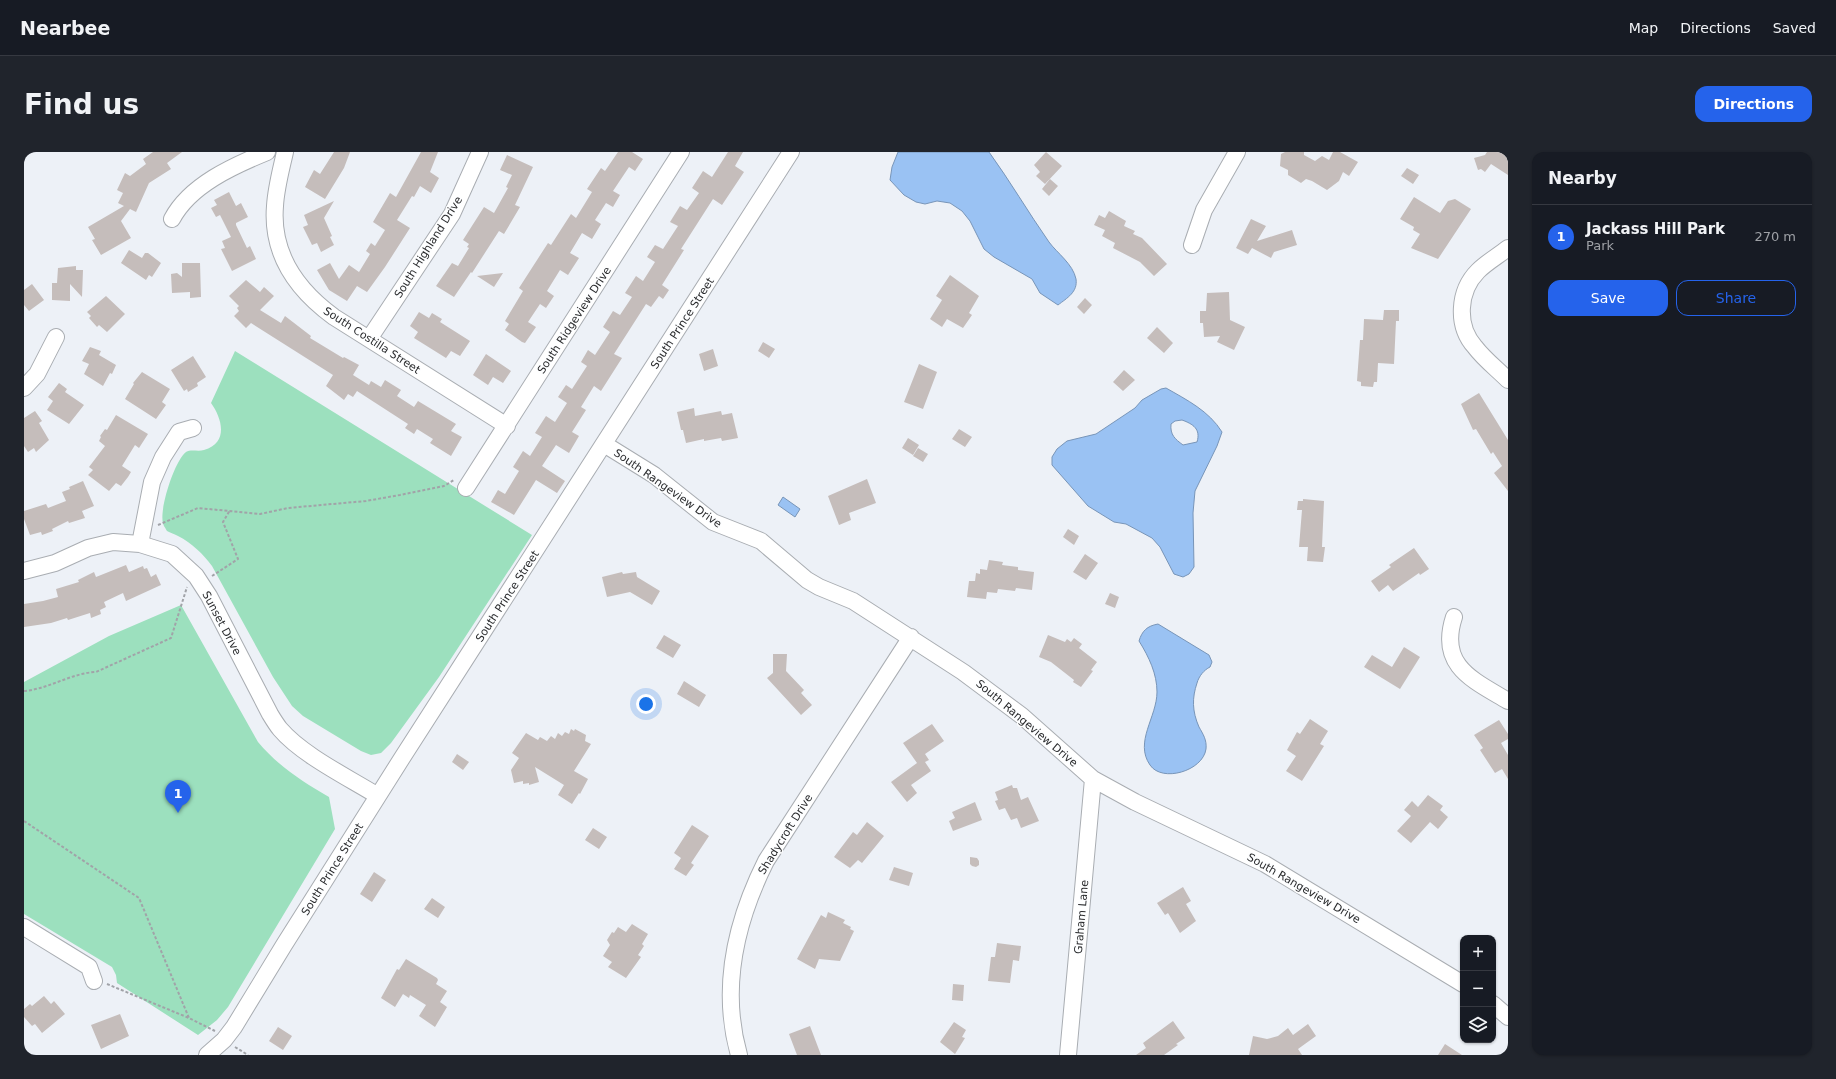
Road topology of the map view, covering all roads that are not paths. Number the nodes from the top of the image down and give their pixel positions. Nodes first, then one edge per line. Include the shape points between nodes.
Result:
1 (267, 152) edge
2 (286, 152) edge
3 (480, 152) edge
4 (681, 152) edge
5 (791, 152) edge
6 (1237, 152) edge
7 (172, 219) dead end
8 (1192, 245) dead end
9 (1508, 248) edge
10 (56, 337) dead end
11 (369, 339) junction
12 (1508, 380) edge
13 (24, 388) edge
14 (507, 426) junction
15 (193, 428) dead end
16 (604, 444) junction
17 (466, 488) road end
18 (147, 546) junction
19 (24, 571) edge
20 (1454, 617) dead end
21 (911, 637) junction
22 (1508, 701) edge
23 (1093, 779) junction
24 (378, 796) junction
25 (24, 927) edge
26 (94, 981) road end
27 (1460, 982) edge
28 (1496, 1007) edge
29 (1508, 1017) edge
30 (207, 1055) edge
31 (739, 1055) edge
32 (1068, 1055) edge

1 - 7 street via 207,182 178,207
2 - 11 street, South Costilla Street via 275,207 275,225 283,257 303,291 317,305
3 - 11 street, South Highland Drive via 452,214
4 - 14 street, South Ridgeview Drive
5 - 16 street, South Prince Street
6 - 8 street via 1204,210
9 - 12 street via 1478,271 1465,291 1462,321 1474,346
10 - 13 street via 36,374
11 - 14 street, South Costilla Street
14 - 17 street, South Ridgeview Drive
15 - 18 street via 179,432 158,468 149,494
16 - 21 street, South Rangeview Drive via 654,475 713,522 761,541 808,580 853,601
16 - 24 street, South Prince Street
18 - 19 street, Sunset Drive via 113,542 98,545 55,563
18 - 24 street, Sunset Drive via 172,554 188,567 200,582 280,729 314,757
20 - 22 street via 1450,633 1456,663 1465,674
21 - 23 street, South Rangeview Drive via 1004,702
21 - 31 street, Shadycroft Drive via 766,861 754,886 741,921 732,974 733,1024
23 - 27 street, South Rangeview Drive via 1135,802 1266,864
23 - 32 street, Graham Lane
24 - 30 street, South Prince Street via 234,1028
25 - 26 street via 89,966
28 - 29 street

